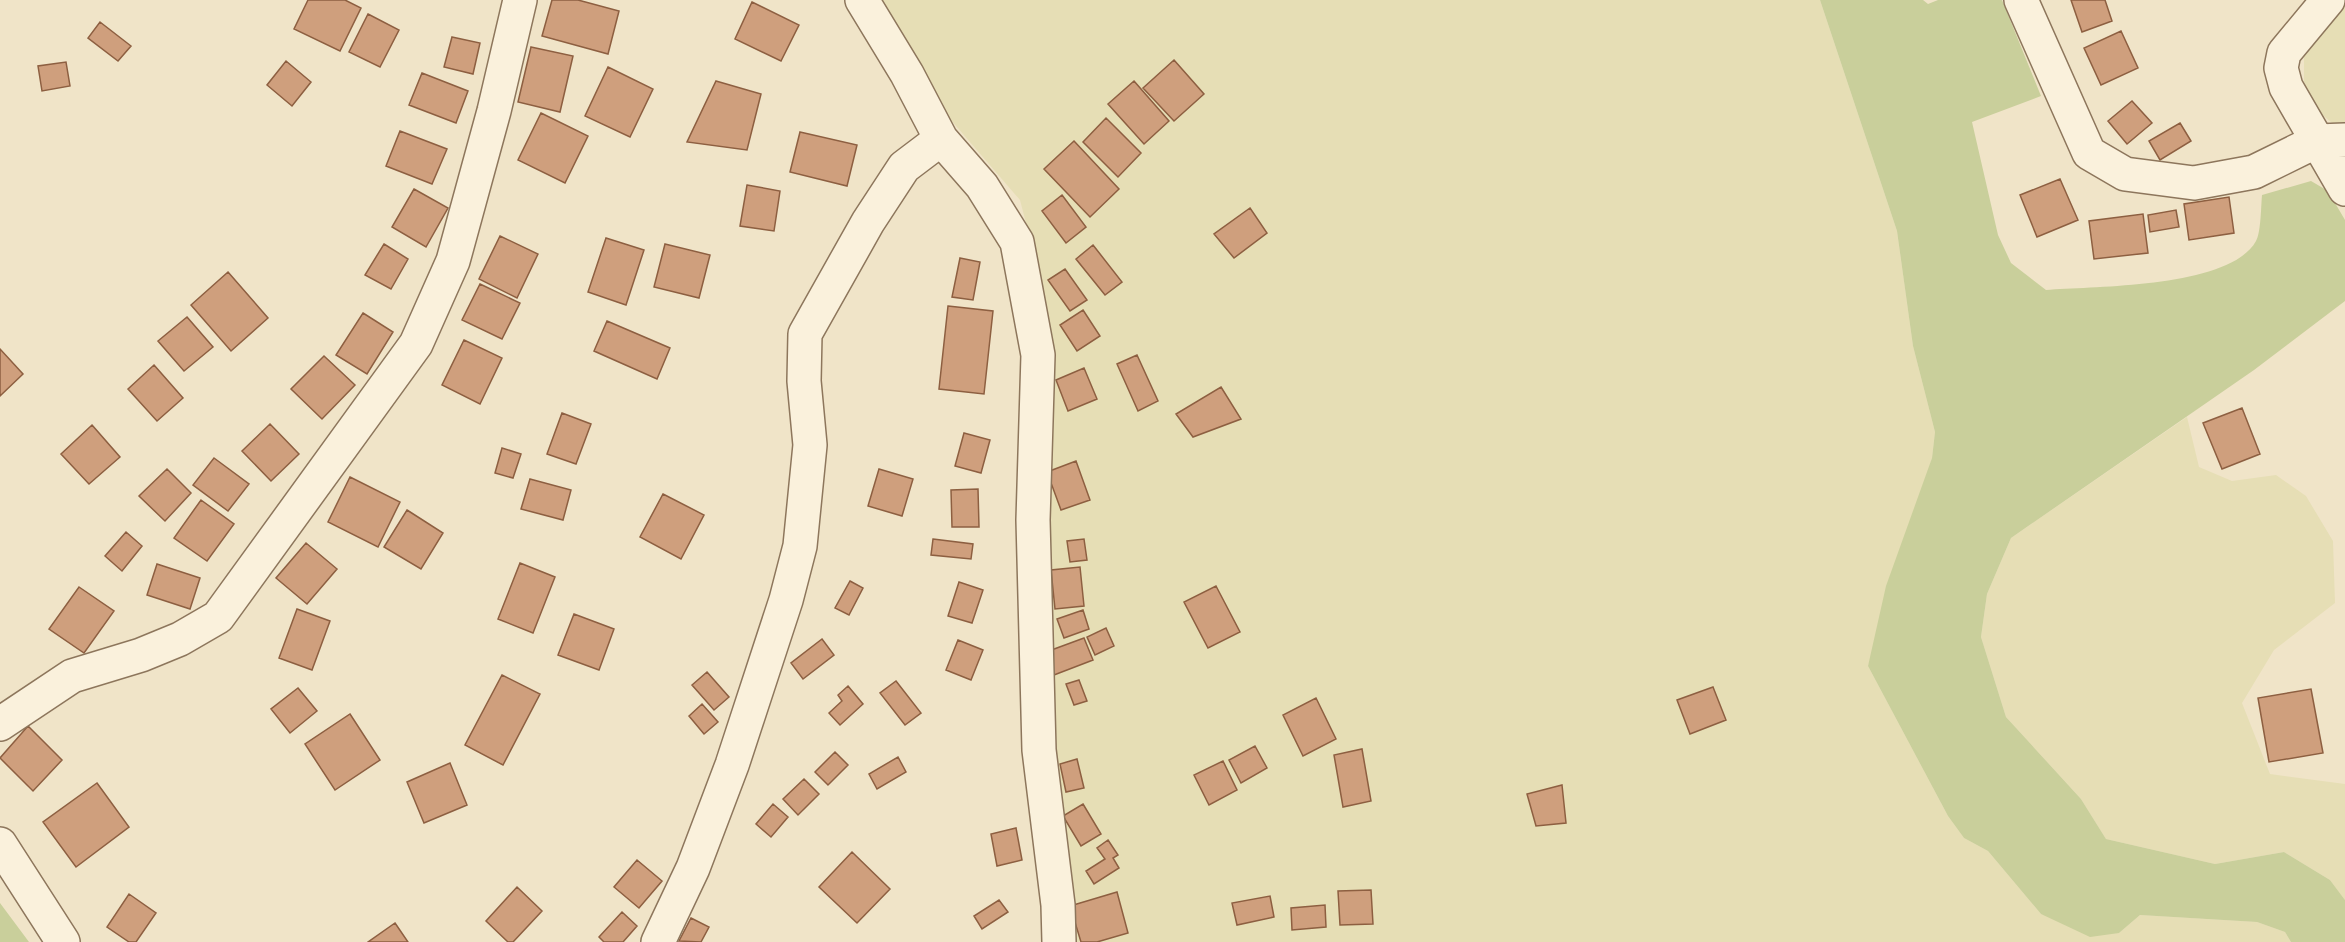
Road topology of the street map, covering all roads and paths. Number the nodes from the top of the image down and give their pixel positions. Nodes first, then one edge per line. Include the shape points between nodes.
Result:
1 (520, 0) edge
2 (862, 0) edge
3 (2021, 0) edge
4 (2328, 0) edge
5 (940, 139) junction
6 (2331, 140) edge
7 (2345, 189) edge
8 (0, 724) edge
9 (0, 844) edge
10 (63, 942) edge
11 (658, 942) edge
12 (1059, 942) edge

1 - 8 street via 453,261 416,344 382,393 218,616 180,639 72,676
2 - 5 street via 907,74
3 - 6 street via 2089,153 2125,174 2194,183 2254,172
4 - 6 street via 2284,53 2281,68 2286,87
5 - 11 street via 904,167 805,334 804,381 810,444 800,546 732,765 693,868
5 - 12 street via 982,186 1017,242 1038,355 1034,520 1039,750
6 - 7 street
9 - 10 street

